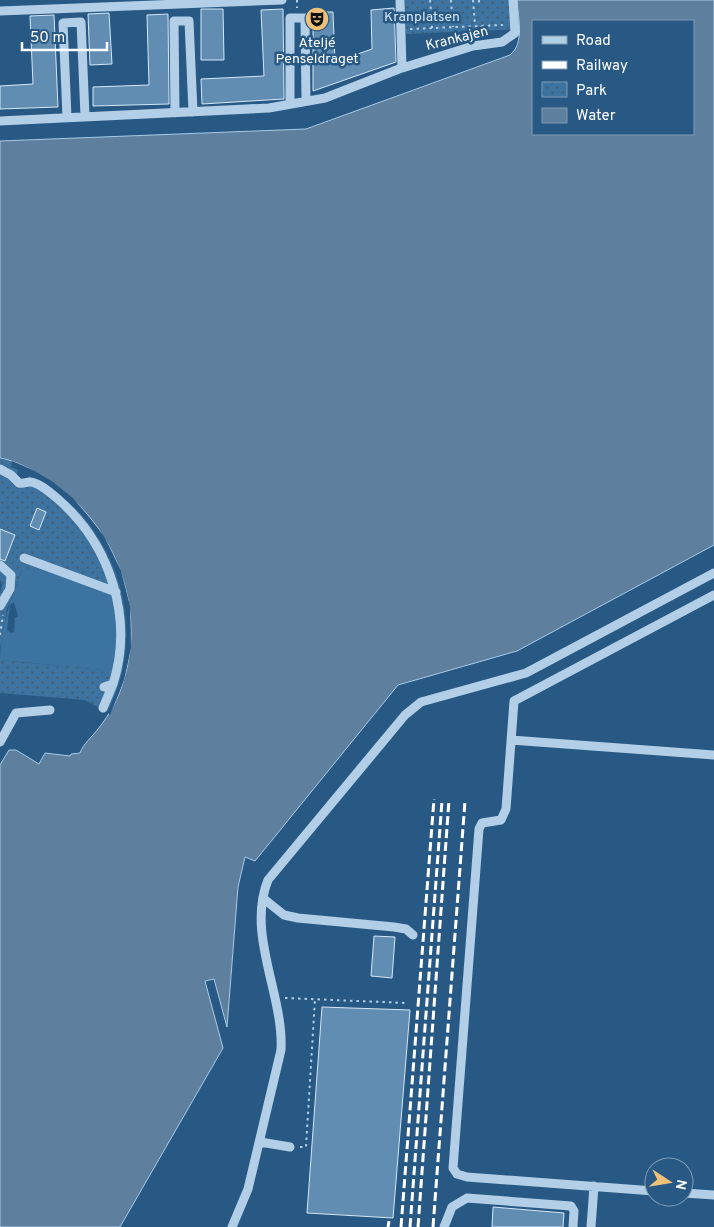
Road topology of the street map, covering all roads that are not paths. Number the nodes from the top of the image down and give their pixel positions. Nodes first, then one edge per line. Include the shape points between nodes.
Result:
1 (282, 0) edge
2 (400, 0) edge
3 (513, 0) edge
4 (0, 11) edge
5 (402, 68) junction
6 (306, 101) junction
7 (290, 104) junction
8 (192, 112) junction
9 (175, 113) junction
10 (85, 116) junction
11 (67, 117) junction
12 (0, 120) edge
13 (0, 469) edge
14 (24, 558) dead end
15 (0, 565) edge
16 (714, 573) edge
17 (116, 592) junction
18 (714, 595) edge
19 (0, 606) edge
20 (103, 708) dead end
21 (50, 710) dead end
22 (511, 740) junction
23 (0, 742) edge
24 (714, 755) edge
25 (264, 899) junction
26 (413, 934) dead end
27 (260, 1142) junction
28 (290, 1147) road end
29 (594, 1186) junction
30 (644, 1190) edge
31 (694, 1194) edge
32 (714, 1196) edge
33 (232, 1227) edge
34 (444, 1227) edge
35 (573, 1227) edge
36 (591, 1227) edge

1 - 4 street
2 - 5 street
3 - 5 street, Krankajen via 515,33 502,42 473,46
5 - 6 street, Krankajen via 324,98
6 - 7 street, Krankajen
6 - 7 street via 305,18 290,18
7 - 8 street, Krankajen
8 - 9 street, Krankajen
8 - 9 street via 189,21 174,22
9 - 10 street, Krankajen
10 - 11 street, Krankajen
10 - 11 street via 81,22 63,22
11 - 12 street, Krankajen
13 - 17 street via 19,483 35,484 67,508 96,545
14 - 17 street
15 - 19 street via 11,575 10,589
16 - 25 street via 526,673 421,702 405,715 268,880
17 - 20 street via 120,655
18 - 22 street via 514,701
21 - 23 street via 16,713
22 - 24 street
22 - 29 street via 506,810 501,820 482,823 479,829 453,1168 457,1174 467,1176
25 - 26 street via 284,915 394,927
25 - 27 street via 264,949 282,1029 281,1050
27 - 28 street
27 - 33 street via 248,1189
29 - 30 street
29 - 36 street
31 - 32 street
34 - 35 street via 452,1207 467,1198 570,1206 574,1211

